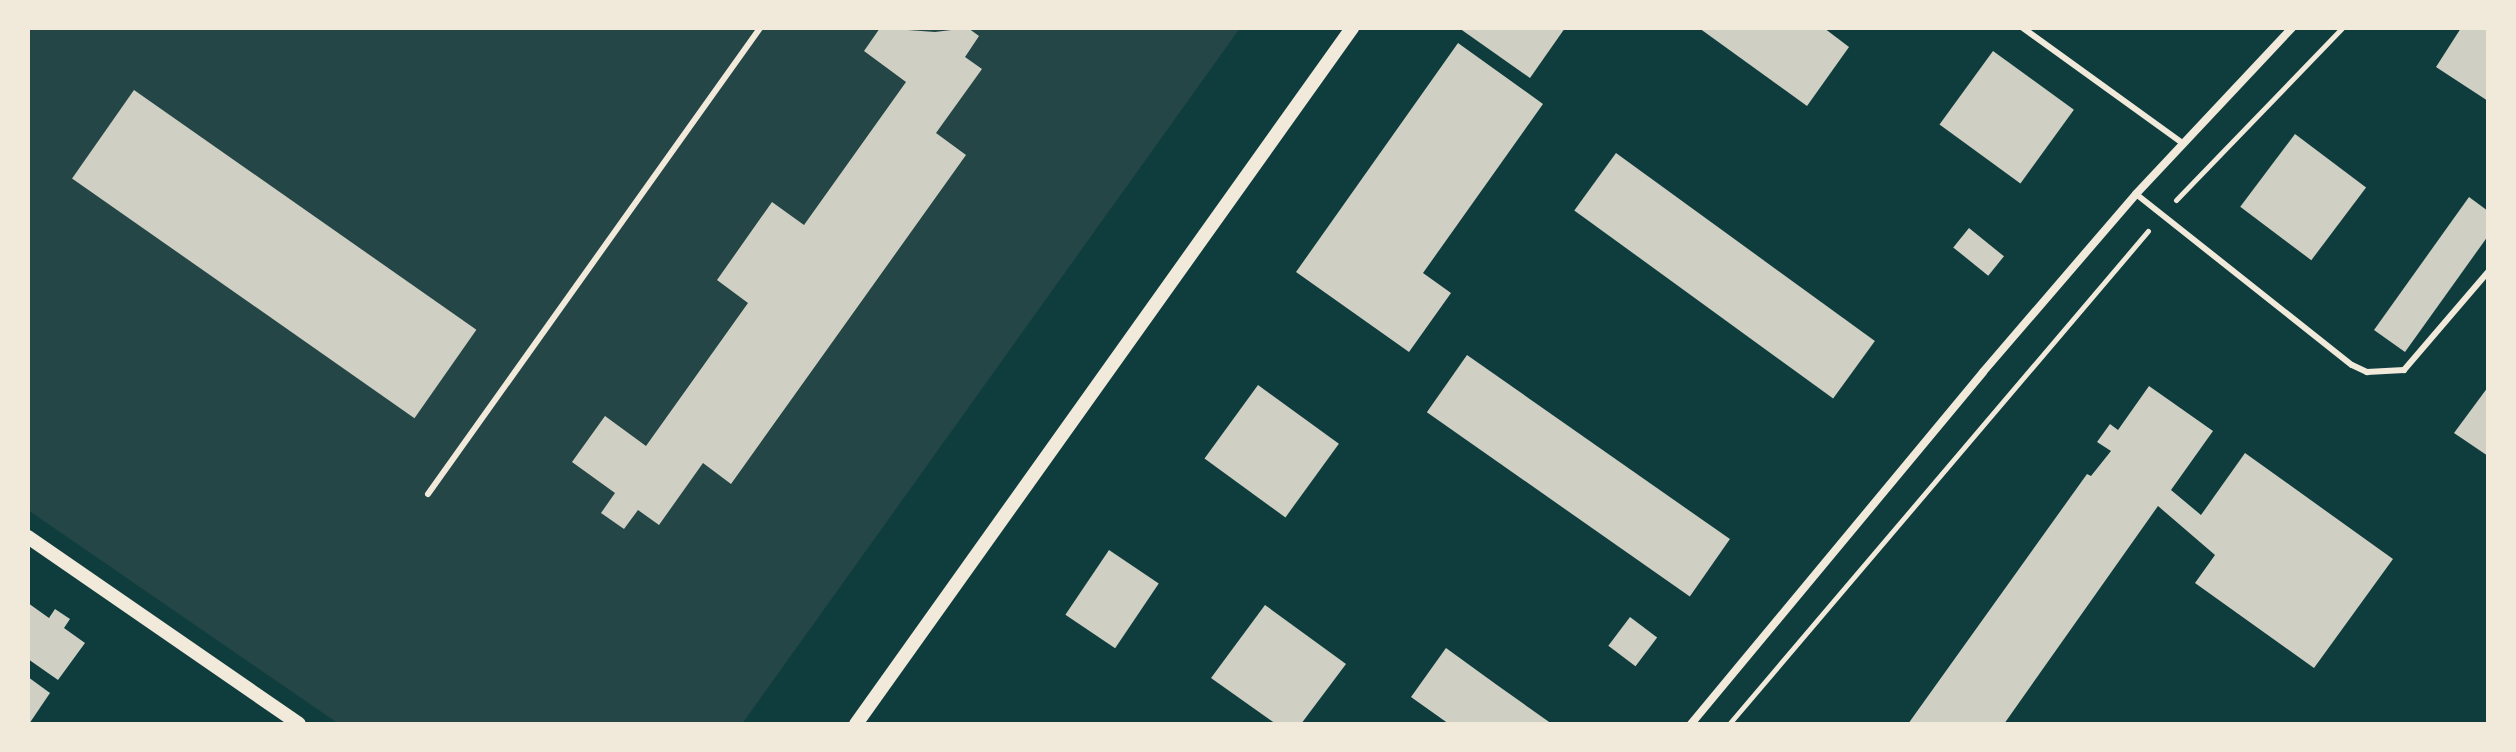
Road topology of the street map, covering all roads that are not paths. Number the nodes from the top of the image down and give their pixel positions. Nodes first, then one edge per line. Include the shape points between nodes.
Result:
1 (760, 28) edge
2 (1352, 28) edge
3 (2023, 28) edge
4 (2292, 28) edge
5 (2184, 144) junction
6 (2136, 194) junction
7 (2488, 272) edge
8 (428, 494) dead end
9 (28, 537) edge
10 (299, 724) edge
11 (856, 724) edge
12 (1691, 724) edge

1 - 8 lane
2 - 11 street
3 - 5 lane
4 - 5 street
5 - 6 street
6 - 7 lane via 2352,365 2385,375 2404,370
6 - 12 street
9 - 10 street

